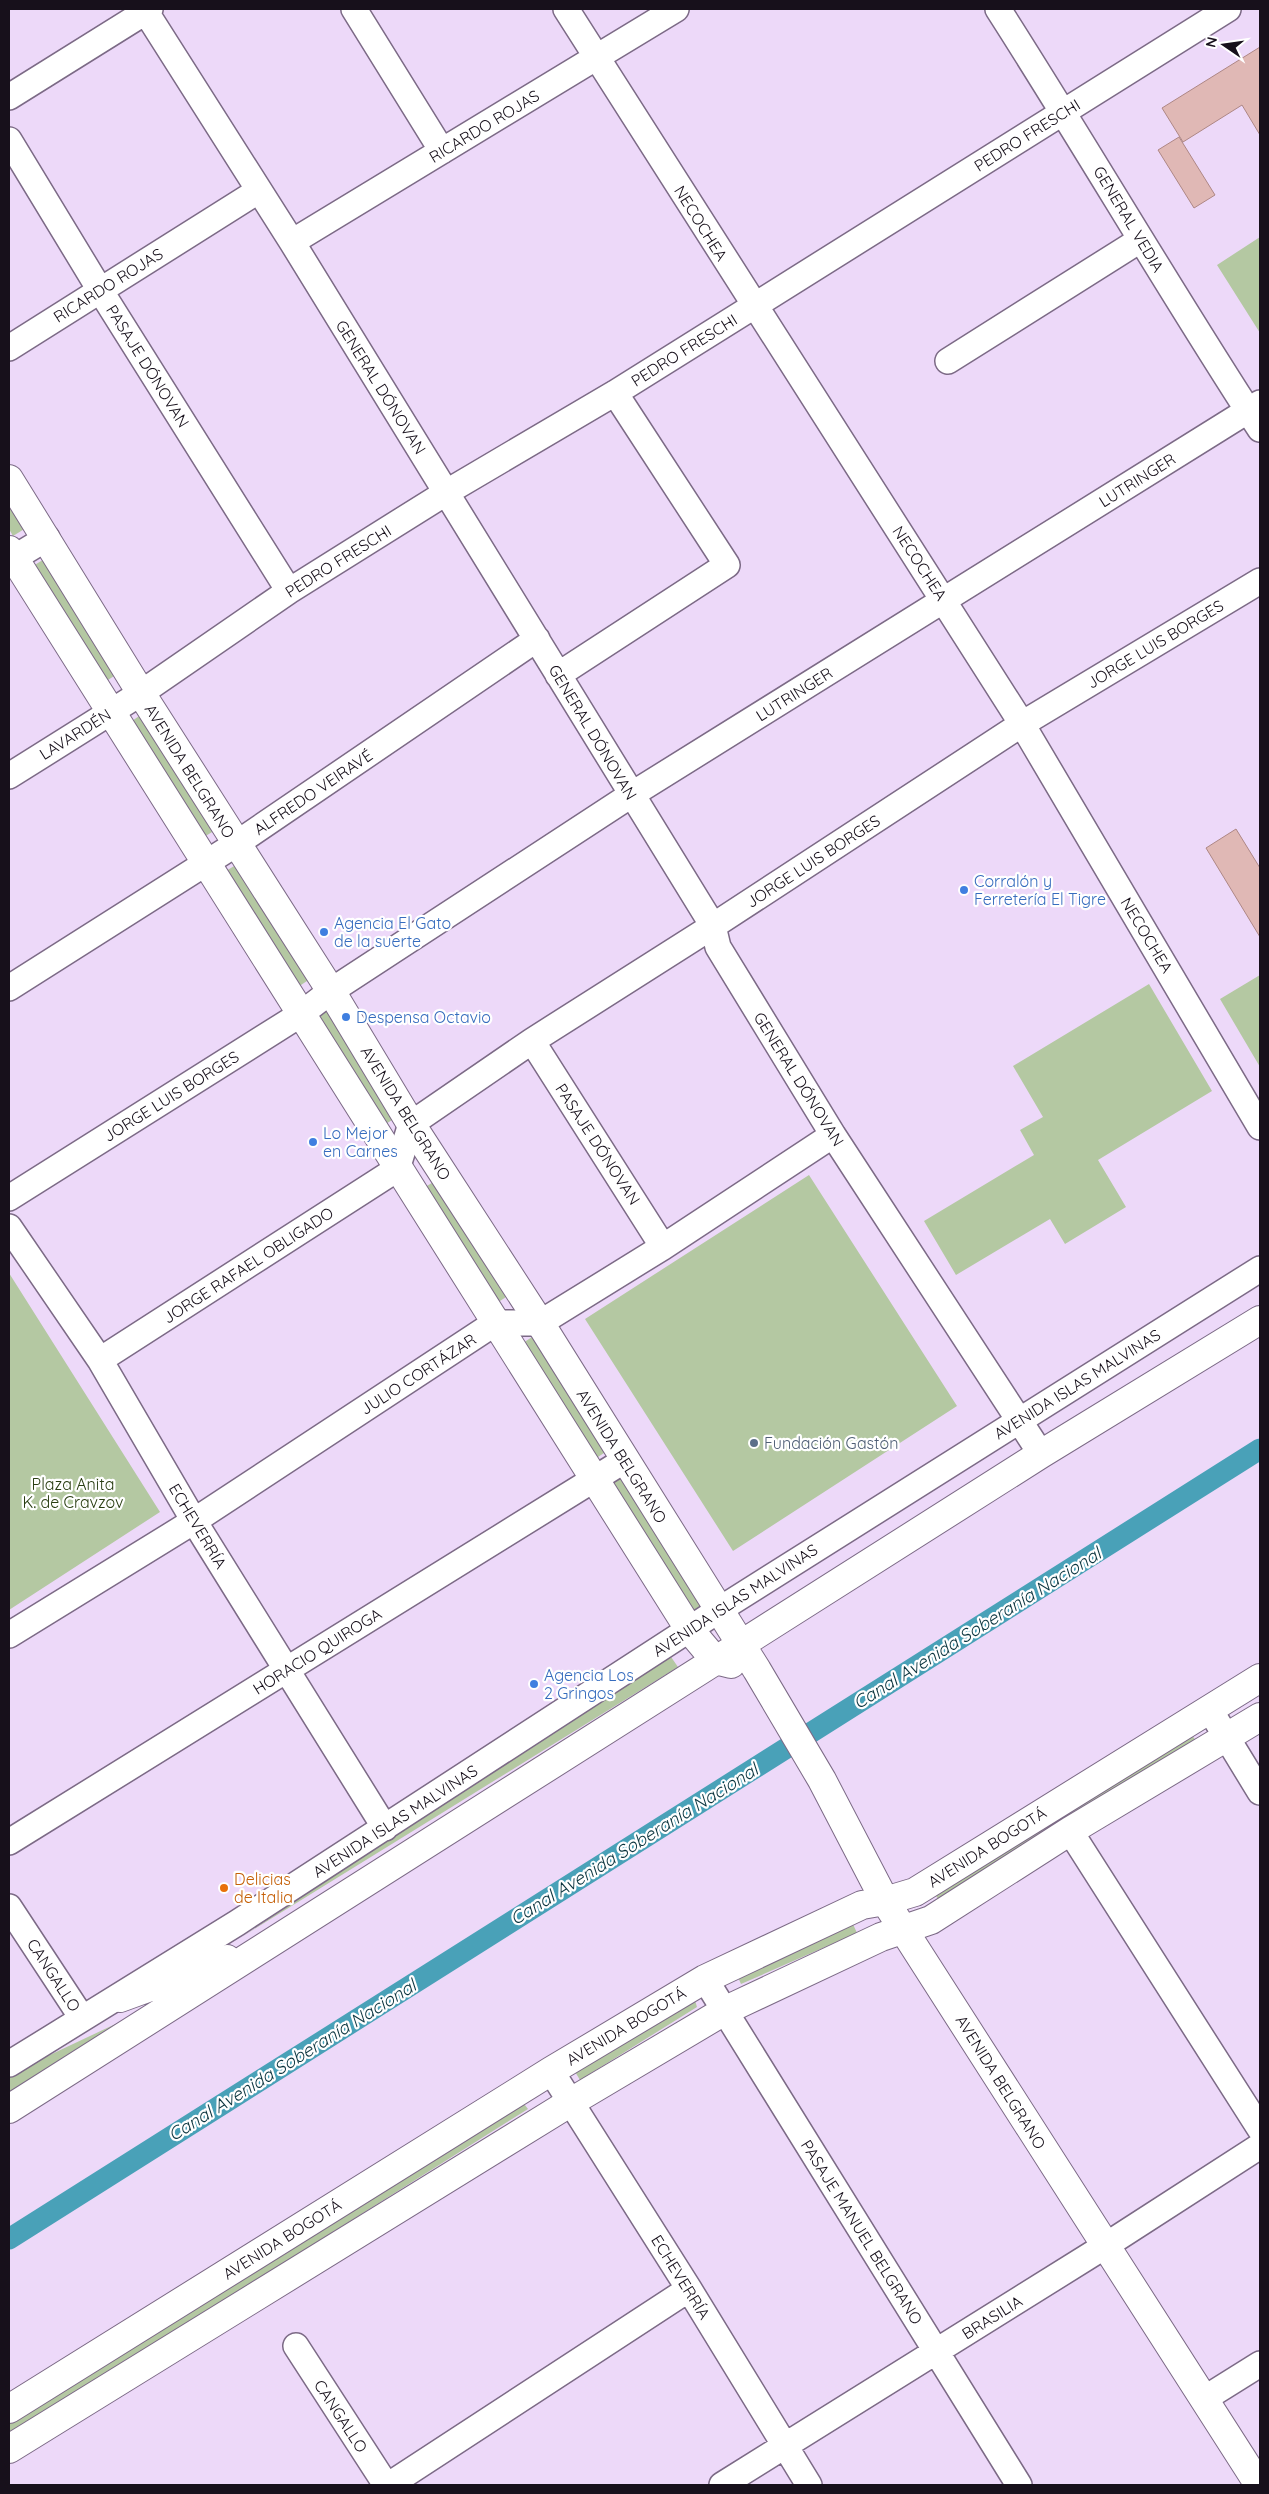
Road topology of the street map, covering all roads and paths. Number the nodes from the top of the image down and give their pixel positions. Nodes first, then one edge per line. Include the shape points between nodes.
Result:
1 (354, 9) edge
2 (566, 9) edge
3 (676, 9) edge
4 (998, 9) edge
5 (1228, 9) edge
6 (147, 10) edge
7 (597, 58) junction
8 (9, 97) edge
9 (1064, 112) junction
10 (9, 140) edge
11 (442, 151) junction
12 (258, 191) junction
13 (1140, 240) junction
14 (292, 242) junction
15 (100, 290) junction
16 (754, 306) junction
17 (9, 348) edge
18 (948, 361) dead end
19 (615, 394) junction
20 (1256, 414) edge
21 (9, 479) edge
22 (447, 492) junction
23 (47, 538) junction
24 (10, 557) edge
25 (1260, 580) edge
26 (289, 591) junction
27 (944, 600) junction
28 (537, 639) junction
29 (558, 675) junction
30 (141, 693) junction
31 (111, 712) junction
32 (1022, 724) junction
33 (9, 776) edge
34 (631, 795) junction
35 (236, 844) junction
36 (206, 864) junction
37 (714, 926) junction
38 (9, 988) edge
39 (331, 991) junction
40 (301, 1014) junction
41 (532, 1041) junction
42 (411, 1124) junction
43 (1260, 1127) edge
44 (833, 1135) junction
45 (397, 1169) junction
46 (9, 1198) edge
47 (9, 1227) edge
48 (663, 1247) junction
49 (1260, 1268) edge
50 (1260, 1320) edge
51 (495, 1323) junction
52 (540, 1323) junction
53 (100, 1360) junction
54 (1019, 1420) junction
55 (1040, 1454) junction
56 (625, 1460) junction
57 (594, 1478) junction
58 (194, 1521) junction
59 (719, 1610) junction
60 (689, 1629) junction
61 (9, 1635) edge
62 (741, 1644) junction
63 (715, 1660) junction
64 (287, 1670) junction
65 (757, 1670) junction
66 (1260, 1678) edge
67 (1210, 1710) junction
68 (1260, 1717) edge
69 (1226, 1738) junction
70 (1260, 1792) edge
71 (385, 1828) junction
72 (1070, 1831) junction
73 (9, 1842) edge
74 (885, 1901) junction
75 (9, 1906) edge
76 (904, 1929) junction
77 (277, 1941) junction
78 (705, 1979) junction
79 (120, 1998) junction
80 (726, 2010) junction
81 (82, 2018) junction
82 (9, 2064) edge
83 (551, 2071) junction
84 (571, 2102) junction
85 (9, 2109) edge
86 (1260, 2129) edge
87 (1260, 2146) edge
88 (1106, 2246) junction
89 (689, 2289) junction
90 (296, 2346) dead end
91 (936, 2351) junction
92 (1260, 2364) edge
93 (1204, 2399) junction
94 (9, 2409) edge
95 (784, 2446) junction
96 (9, 2449) edge
97 (387, 2485) edge
98 (722, 2485) edge
99 (809, 2485) edge
100 (1019, 2485) edge
101 (1259, 2485) edge

1 - 11 street
2 - 7 street, NECOCHEA
3 - 7 street, RICARDO ROJAS
4 - 9 street, GENERAL VEDIA
5 - 9 street, PEDRO FRESCHI
6 - 8 street
6 - 12 street, GENERAL DÓNOVAN
7 - 11 street, RICARDO ROJAS
7 - 16 street, NECOCHEA
9 - 13 street, GENERAL VEDIA
9 - 16 street, PEDRO FRESCHI
10 - 15 street, PASAJE DÓNOVAN
11 - 14 street, RICARDO ROJAS
12 - 14 street, GENERAL DÓNOVAN
12 - 15 street, RICARDO ROJAS
13 - 18 street
13 - 20 street, GENERAL VEDIA
14 - 22 street, GENERAL DÓNOVAN
15 - 17 street, RICARDO ROJAS
15 - 26 street, PASAJE DÓNOVAN
16 - 19 street, PEDRO FRESCHI
16 - 27 street, NECOCHEA
19 - 22 street, PEDRO FRESCHI
19 - 29 street via 727,565
20 - 27 street, LUTRINGER
21 - 23 main road, AVENIDA BELGRANO
22 - 26 street, PEDRO FRESCHI
22 - 28 street, GENERAL DÓNOVAN
23 - 24 street
23 - 30 main road, AVENIDA BELGRANO
24 - 31 main road
25 - 32 street, JORGE LUIS BORGES
26 - 30 street, PEDRO FRESCHI
27 - 32 street, NECOCHEA
27 - 34 street, LUTRINGER
28 - 29 street, GENERAL DÓNOVAN
28 - 35 street, ALFREDO VEIRAVÉ
29 - 34 street, GENERAL DÓNOVAN
30 - 31 street, LAVARDÉN
30 - 35 main road, AVENIDA BELGRANO
31 - 33 street, LAVARDÉN
31 - 36 main road
32 - 37 street, JORGE LUIS BORGES
32 - 43 street, NECOCHEA
34 - 37 street, GENERAL DÓNOVAN
34 - 39 street, LUTRINGER
35 - 36 street, ALFREDO VEIRAVÉ
35 - 39 main road, AVENIDA BELGRANO
36 - 38 street, ALFREDO VEIRAVÉ
36 - 40 main road
37 - 41 street, JORGE LUIS BORGES
37 - 44 street, GENERAL DÓNOVAN via 718,947
39 - 40 street, JORGE LUIS BORGES
39 - 42 main road, AVENIDA BELGRANO
40 - 45 main road
40 - 46 street, JORGE LUIS BORGES
41 - 42 street, JORGE LUIS BORGES
41 - 48 street, PASAJE DÓNOVAN
42 - 45 street
42 - 52 main road, AVENIDA BELGRANO
44 - 48 street
44 - 54 street, GENERAL DÓNOVAN
45 - 51 main road
45 - 53 street, JORGE RAFAEL OBLIGADO
47 - 53 street, ECHEVERRÍA
48 - 52 street
49 - 54 street, AVENIDA ISLAS MALVINAS
50 - 55 main road
51 - 52 street
51 - 57 main road
51 - 58 street, JULIO CORTÁZAR
52 - 56 main road, AVENIDA BELGRANO
53 - 58 street, ECHEVERRÍA
54 - 55 street, GENERAL DÓNOVAN
54 - 59 street, AVENIDA ISLAS MALVINAS
55 - 62 main road
56 - 57 street, HORACIO QUIROGA
56 - 59 main road, AVENIDA BELGRANO
57 - 60 main road
57 - 64 street, HORACIO QUIROGA
58 - 61 street, JULIO CORTÁZAR
58 - 64 street, ECHEVERRÍA
59 - 60 street, AVENIDA ISLAS MALVINAS
59 - 62 main road, AVENIDA BELGRANO
60 - 63 main road
60 - 71 street, AVENIDA ISLAS MALVINAS
62 - 63 main road
62 - 65 main road, AVENIDA BELGRANO
63 - 65 main road
63 - 77 main road
64 - 71 street, ECHEVERRÍA
64 - 73 street, HORACIO QUIROGA
65 - 74 main road, AVENIDA BELGRANO via 822,1780
66 - 67 main road, AVENIDA BOGOTÁ
67 - 69 street
67 - 74 main road, AVENIDA BOGOTÁ via 915,1892
68 - 69 main road, AVENIDA BOGOTÁ
69 - 70 street
69 - 72 main road, AVENIDA BOGOTÁ
71 - 79 street, AVENIDA ISLAS MALVINAS
72 - 76 main road, AVENIDA BOGOTÁ via 931,1920
72 - 86 street
74 - 76 main road, AVENIDA BELGRANO
74 - 78 main road, AVENIDA BOGOTÁ via 862,1905
75 - 81 street, CANGALLO
76 - 80 main road, AVENIDA BOGOTÁ via 880,1937
76 - 88 main road, AVENIDA BELGRANO
77 - 79 main road
77 - 85 main road
78 - 80 street, PASAJE MANUEL BELGRANO
78 - 83 main road, AVENIDA BOGOTÁ
79 - 81 street, AVENIDA ISLAS MALVINAS
80 - 84 main road, AVENIDA BOGOTÁ
80 - 91 street, PASAJE MANUEL BELGRANO
81 - 82 street, AVENIDA ISLAS MALVINAS
83 - 84 street, ECHEVERRÍA
83 - 94 main road, AVENIDA BOGOTÁ
84 - 89 street, ECHEVERRÍA
84 - 96 main road, AVENIDA BOGOTÁ
87 - 88 street, BRASILIA
88 - 91 street, BRASILIA
88 - 93 main road, AVENIDA BELGRANO
89 - 95 street, ECHEVERRÍA
89 - 97 street
90 - 97 street, CANGALLO
91 - 95 street, BRASILIA
91 - 100 street, PASAJE MANUEL BELGRANO
92 - 93 street
93 - 101 main road, AVENIDA BELGRANO
95 - 98 street, BRASILIA
95 - 99 street, ECHEVERRÍA

